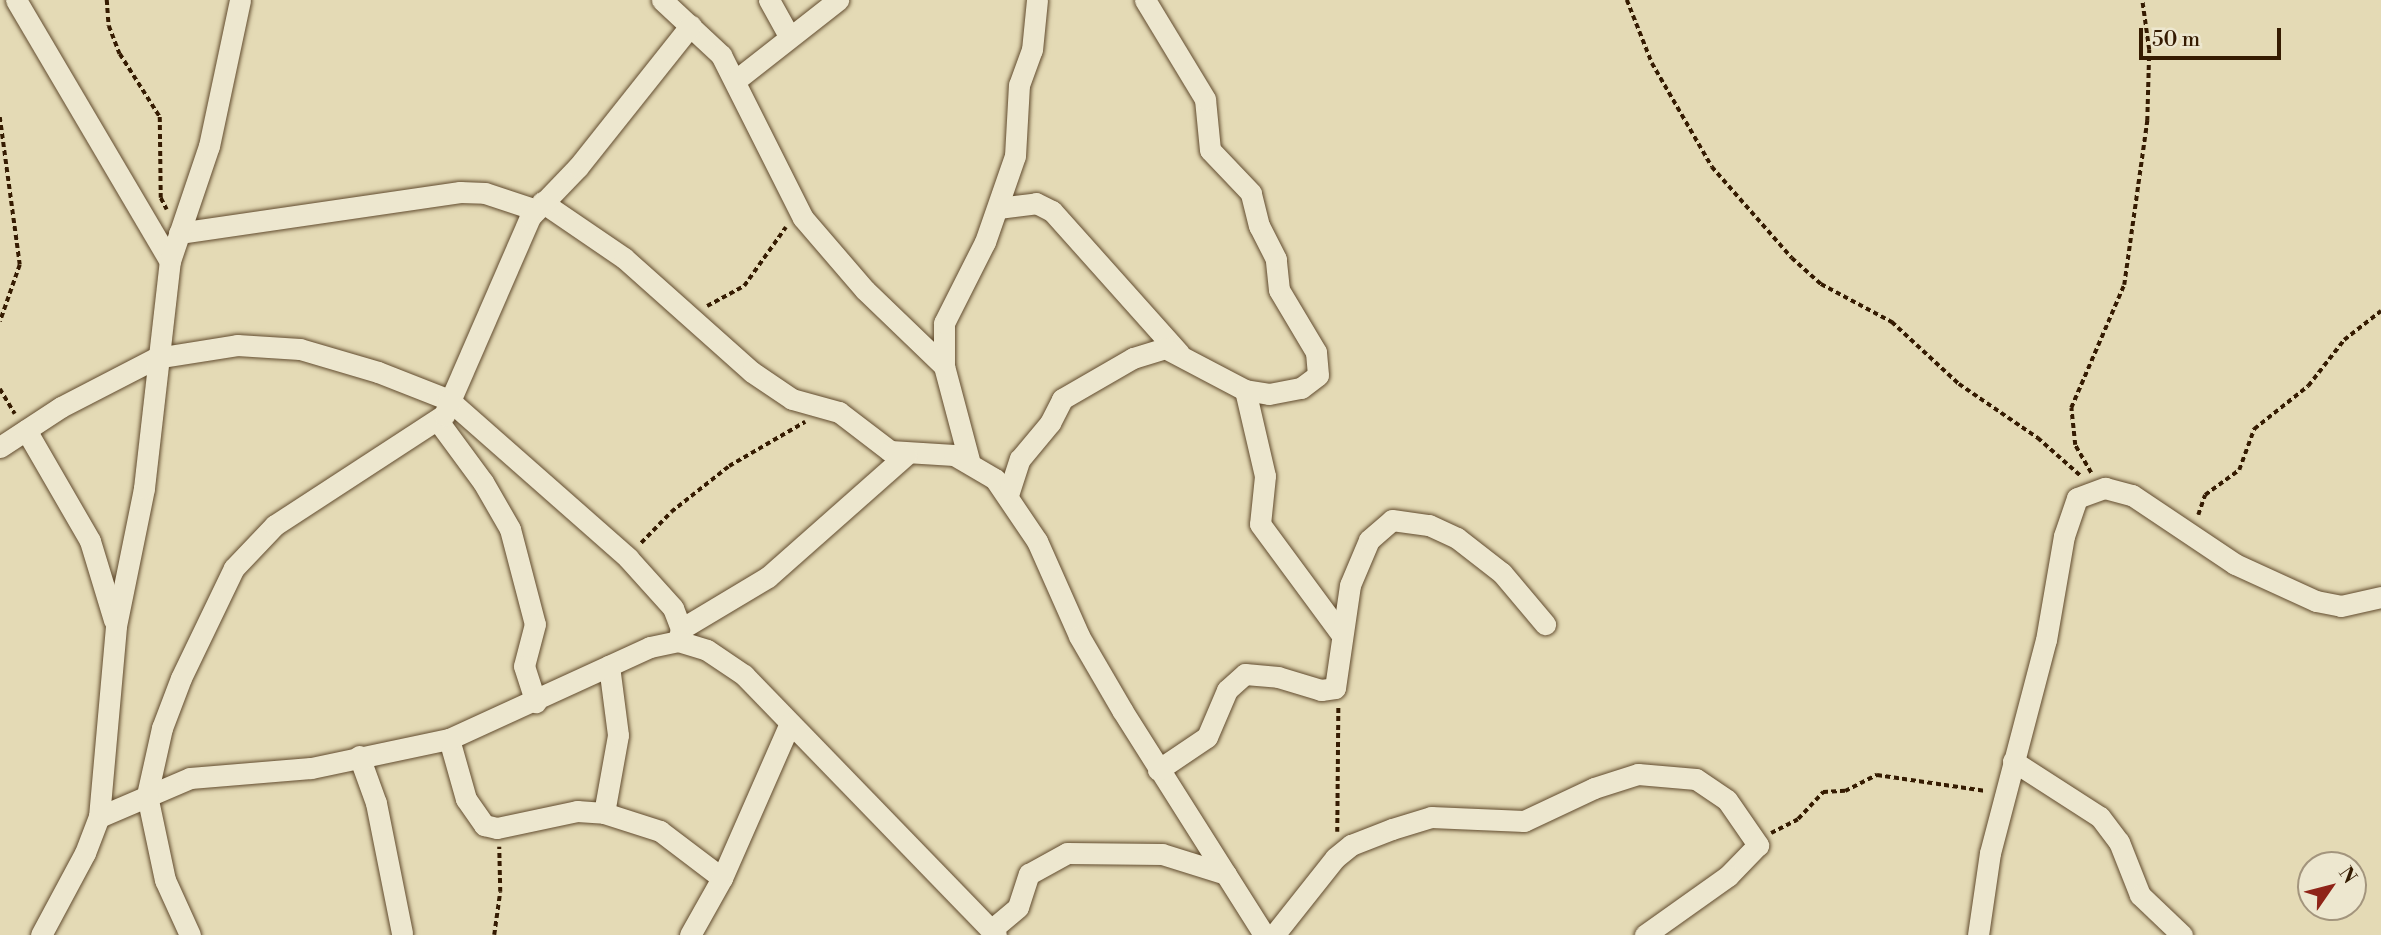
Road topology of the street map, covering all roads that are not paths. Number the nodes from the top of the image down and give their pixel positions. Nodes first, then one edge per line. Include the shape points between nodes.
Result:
1 (16, 0) edge
2 (240, 0) edge
3 (662, 0) edge
4 (769, 0) edge
5 (838, 0) edge
6 (1037, 0) edge
7 (1145, 0) edge
8 (691, 25) junction
9 (789, 36) junction
10 (736, 80) junction
11 (539, 206) junction
12 (998, 208) junction
13 (181, 226) junction
14 (170, 261) junction
15 (1180, 353) junction
16 (156, 358) junction
17 (944, 366) junction
18 (1245, 390) junction
19 (449, 400) junction
20 (438, 421) junction
21 (26, 430) junction
22 (0, 447) edge
23 (906, 456) junction
24 (969, 460) junction
25 (1008, 495) junction
26 (2381, 597) edge
27 (1545, 624) dead end
28 (116, 626) junction
29 (1341, 634) junction
30 (679, 635) junction
31 (608, 666) junction
32 (536, 702) junction
33 (790, 723) junction
34 (449, 739) junction
35 (359, 756) junction
36 (2013, 761) junction
37 (1158, 770) junction
38 (147, 795) junction
39 (604, 813) junction
40 (99, 817) junction
41 (1226, 874) junction
42 (722, 878) junction
43 (402, 933) dead end
44 (994, 933) edge
45 (41, 935) edge
46 (190, 935) edge
47 (690, 935) edge
48 (1264, 935) edge
49 (1273, 935) edge
50 (1644, 935) edge
51 (1978, 935) edge
52 (2182, 935) edge

1 - 14 street
2 - 13 street via 209,146
3 - 8 street
4 - 9 street
5 - 9 street
6 - 12 street via 1032,50 1020,85 1018,142
7 - 18 street via 1205,99 1210,150 1251,192 1259,226 1276,259 1279,290 1320,366 1313,381 1287,394
8 - 10 street via 722,55
8 - 11 street via 578,167
9 - 10 street
10 - 17 street via 798,209 865,290
11 - 13 street via 460,192
11 - 19 street
11 - 23 street via 624,258 752,372 792,399 839,412 890,451
12 - 15 street via 1036,203 1052,211
12 - 17 street via 944,323
13 - 14 street
14 - 16 street
15 - 18 street
15 - 25 street via 1165,348 1133,358 1062,399 1050,423 1020,459
16 - 19 street via 237,345 300,349
16 - 21 street via 95,387
16 - 28 street via 144,488
17 - 24 street
18 - 29 street via 1265,476 1260,524
19 - 20 street
19 - 30 street via 628,558 673,608
20 - 32 street via 483,482 510,529 535,624 524,666
20 - 38 street via 275,525 234,568 181,678 162,728
21 - 22 street
21 - 28 street via 90,541
23 - 24 street via 933,453
23 - 30 street via 768,577
24 - 25 street
25 - 37 street via 1037,541 1079,636
26 - 36 street via 2341,606 2327,604 2249,572 2201,544 2151,505 2101,489 2077,498
27 - 29 street via 1513,584 1472,549 1447,531 1404,518 1392,520 1369,540 1350,584
28 - 40 street
29 - 37 street via 1335,688 1321,690 1245,674 1227,690 1207,737
30 - 31 street
30 - 33 street via 744,675
31 - 32 street
31 - 39 street via 618,735
32 - 34 street
33 - 42 street
33 - 44 street
34 - 35 street
34 - 39 street via 474,814 484,825 497,828 577,811
35 - 38 street via 311,768 190,778
35 - 43 street via 376,803
36 - 51 street via 1990,853
36 - 52 street via 2100,817 2119,842 2136,889
37 - 41 street
38 - 40 street
38 - 46 street via 165,880
39 - 42 street via 660,831
40 - 45 street
41 - 44 street via 1162,854 1067,852 1029,874 1018,907
41 - 48 street
42 - 47 street
49 - 50 street via 1335,858 1351,845 1417,820 1524,821 1594,788 1652,772 1696,779 1727,800 1758,845 1728,876

